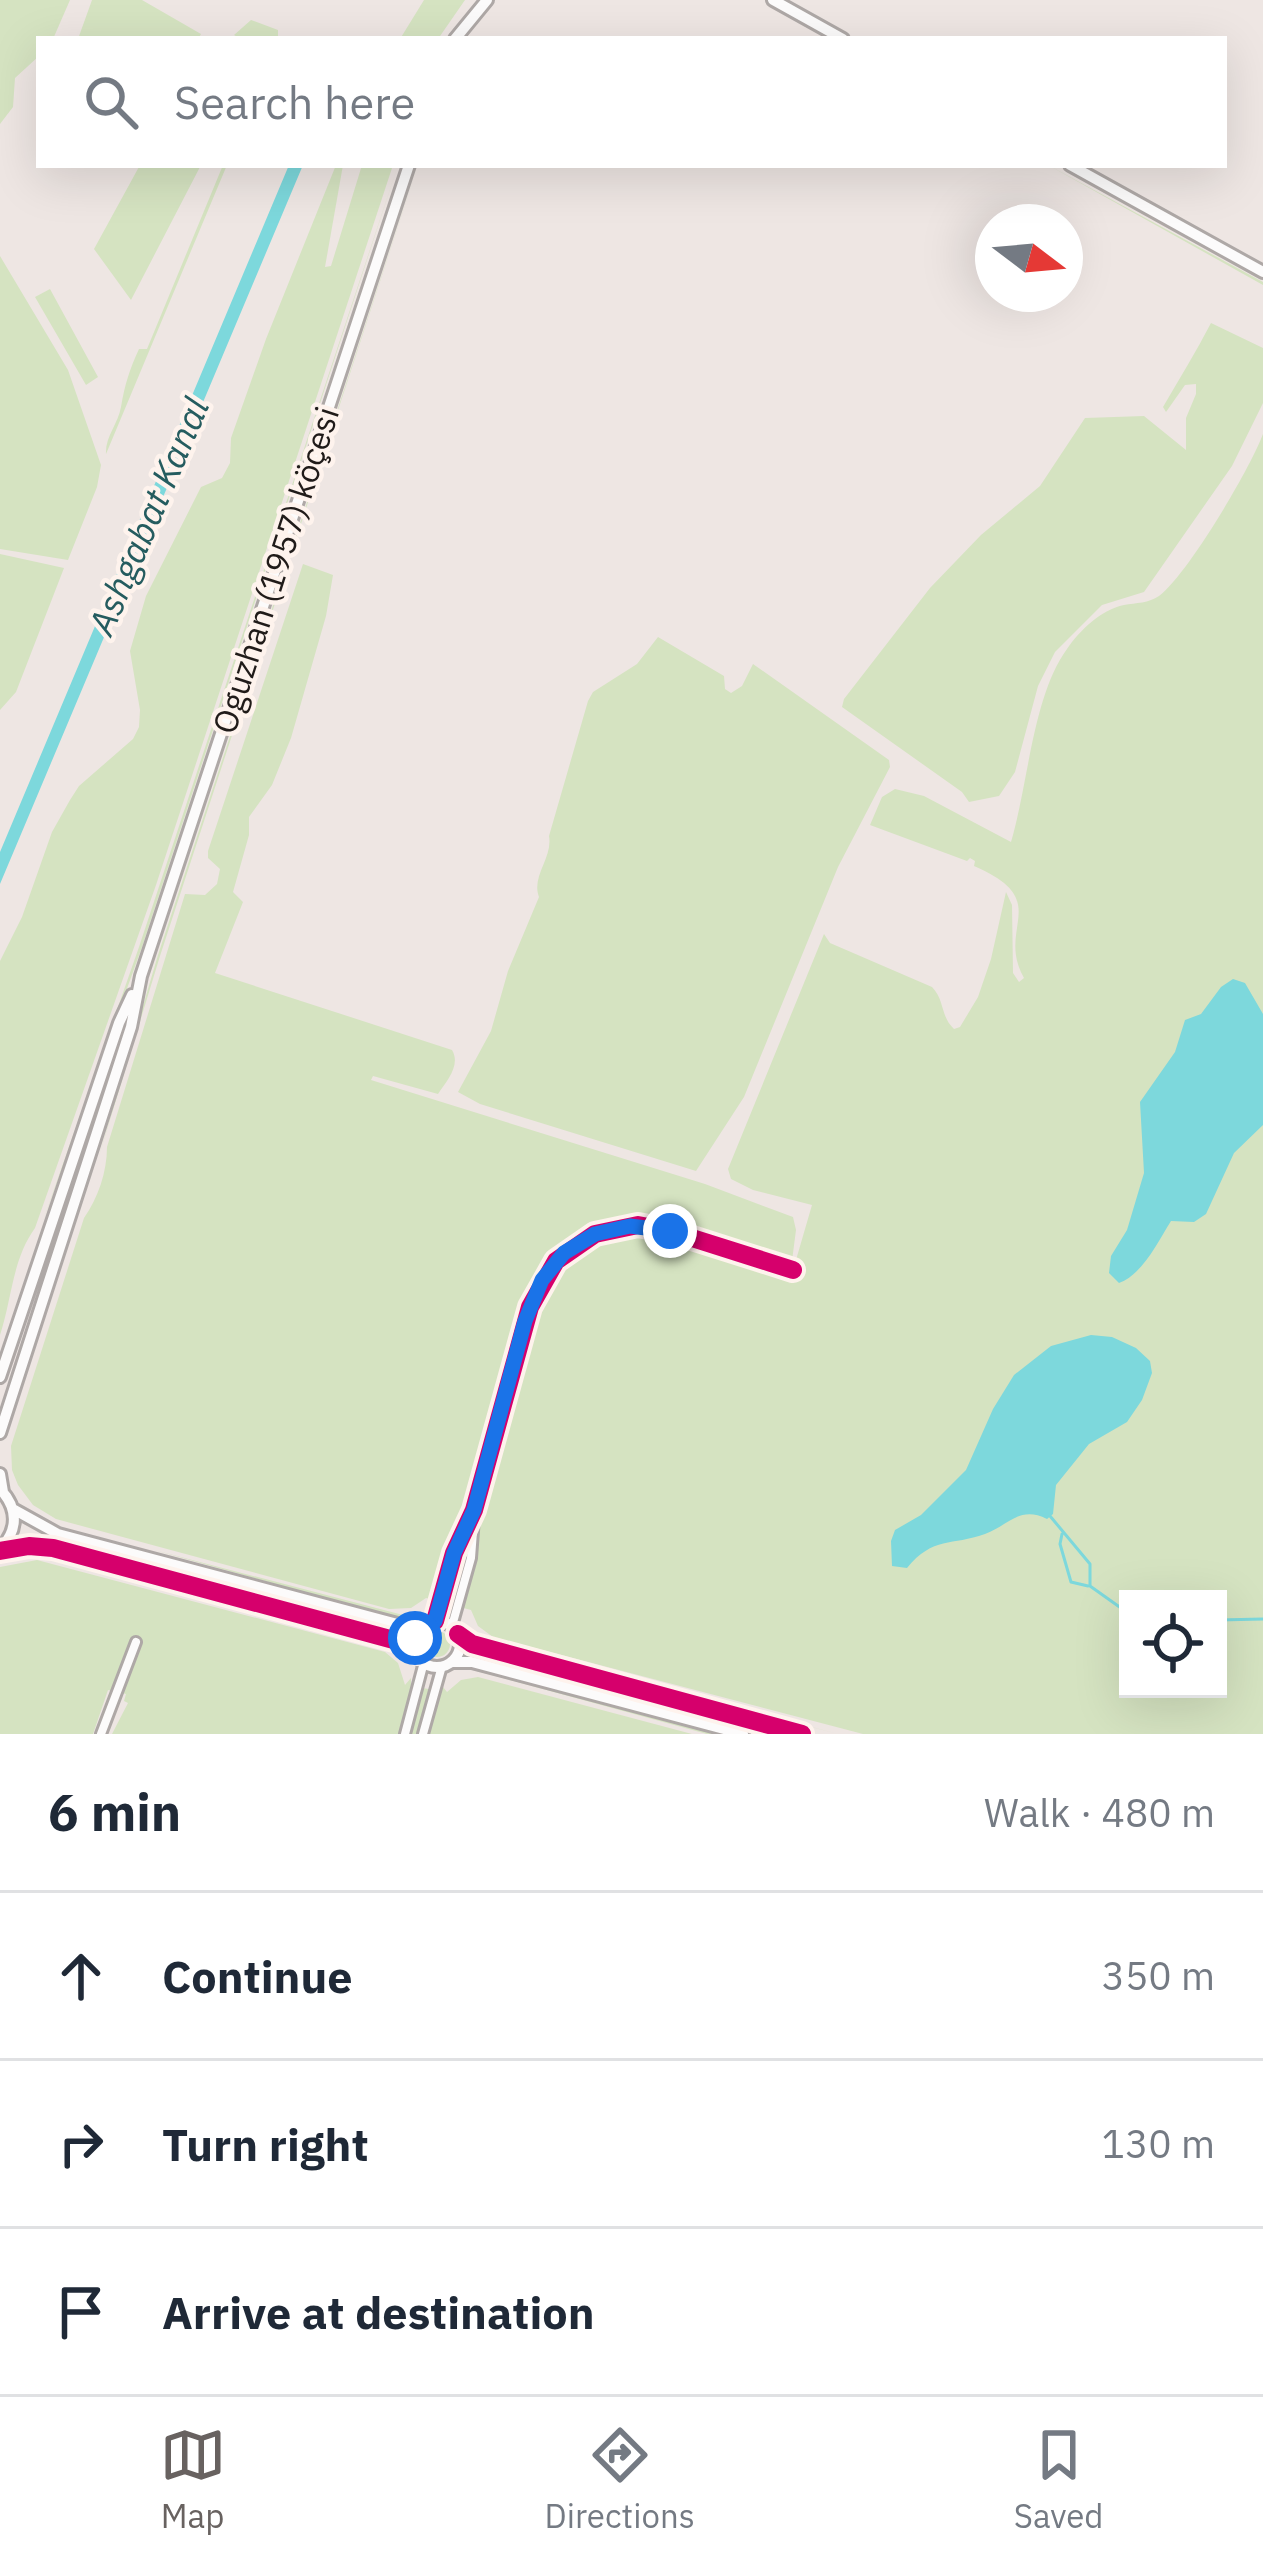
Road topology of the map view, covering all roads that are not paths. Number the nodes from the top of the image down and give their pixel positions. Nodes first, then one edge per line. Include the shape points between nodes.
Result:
1 (487, 0) edge
2 (773, 0) edge
3 (457, 36) edge
4 (838, 36) edge
5 (408, 168) edge
6 (1075, 168) edge
7 (1263, 272) edge
8 (141, 976) junction
9 (793, 1270) dead end
10 (0, 1377) edge
11 (0, 1432) edge
12 (0, 1474) edge
13 (2, 1490) edge
14 (14, 1509) junction
15 (474, 1510) junction
16 (0, 1550) edge
17 (429, 1623) junction
18 (455, 1630) junction
19 (136, 1642) dead end
20 (420, 1658) junction
21 (446, 1664) junction
22 (101, 1734) edge
23 (404, 1734) edge
24 (423, 1734) edge
25 (742, 1734) edge
26 (802, 1734) edge

1 - 3 main road
2 - 4 main road
5 - 8 main road, Oguzhan (1957) köçesi
6 - 7 main road
8 - 10 main road, Oguzhan (1957) köçesi
8 - 11 main road, Oguzhan (1957) köçesi
9 - 15 street via 647,1226 613,1228 571,1247 533,1297
12 - 13 main road
13 - 14 main road
14 - 16 main road
14 - 17 main road via 58,1534 404,1626
15 - 17 street
15 - 18 street
16 - 20 main road via 53,1548 401,1642
17 - 18 main road
17 - 20 main road via 415,1638
18 - 21 main road via 460,1649
18 - 26 main road via 472,1644
19 - 22 street
20 - 21 main road
20 - 23 street
21 - 24 street
21 - 25 main road via 467,1660

